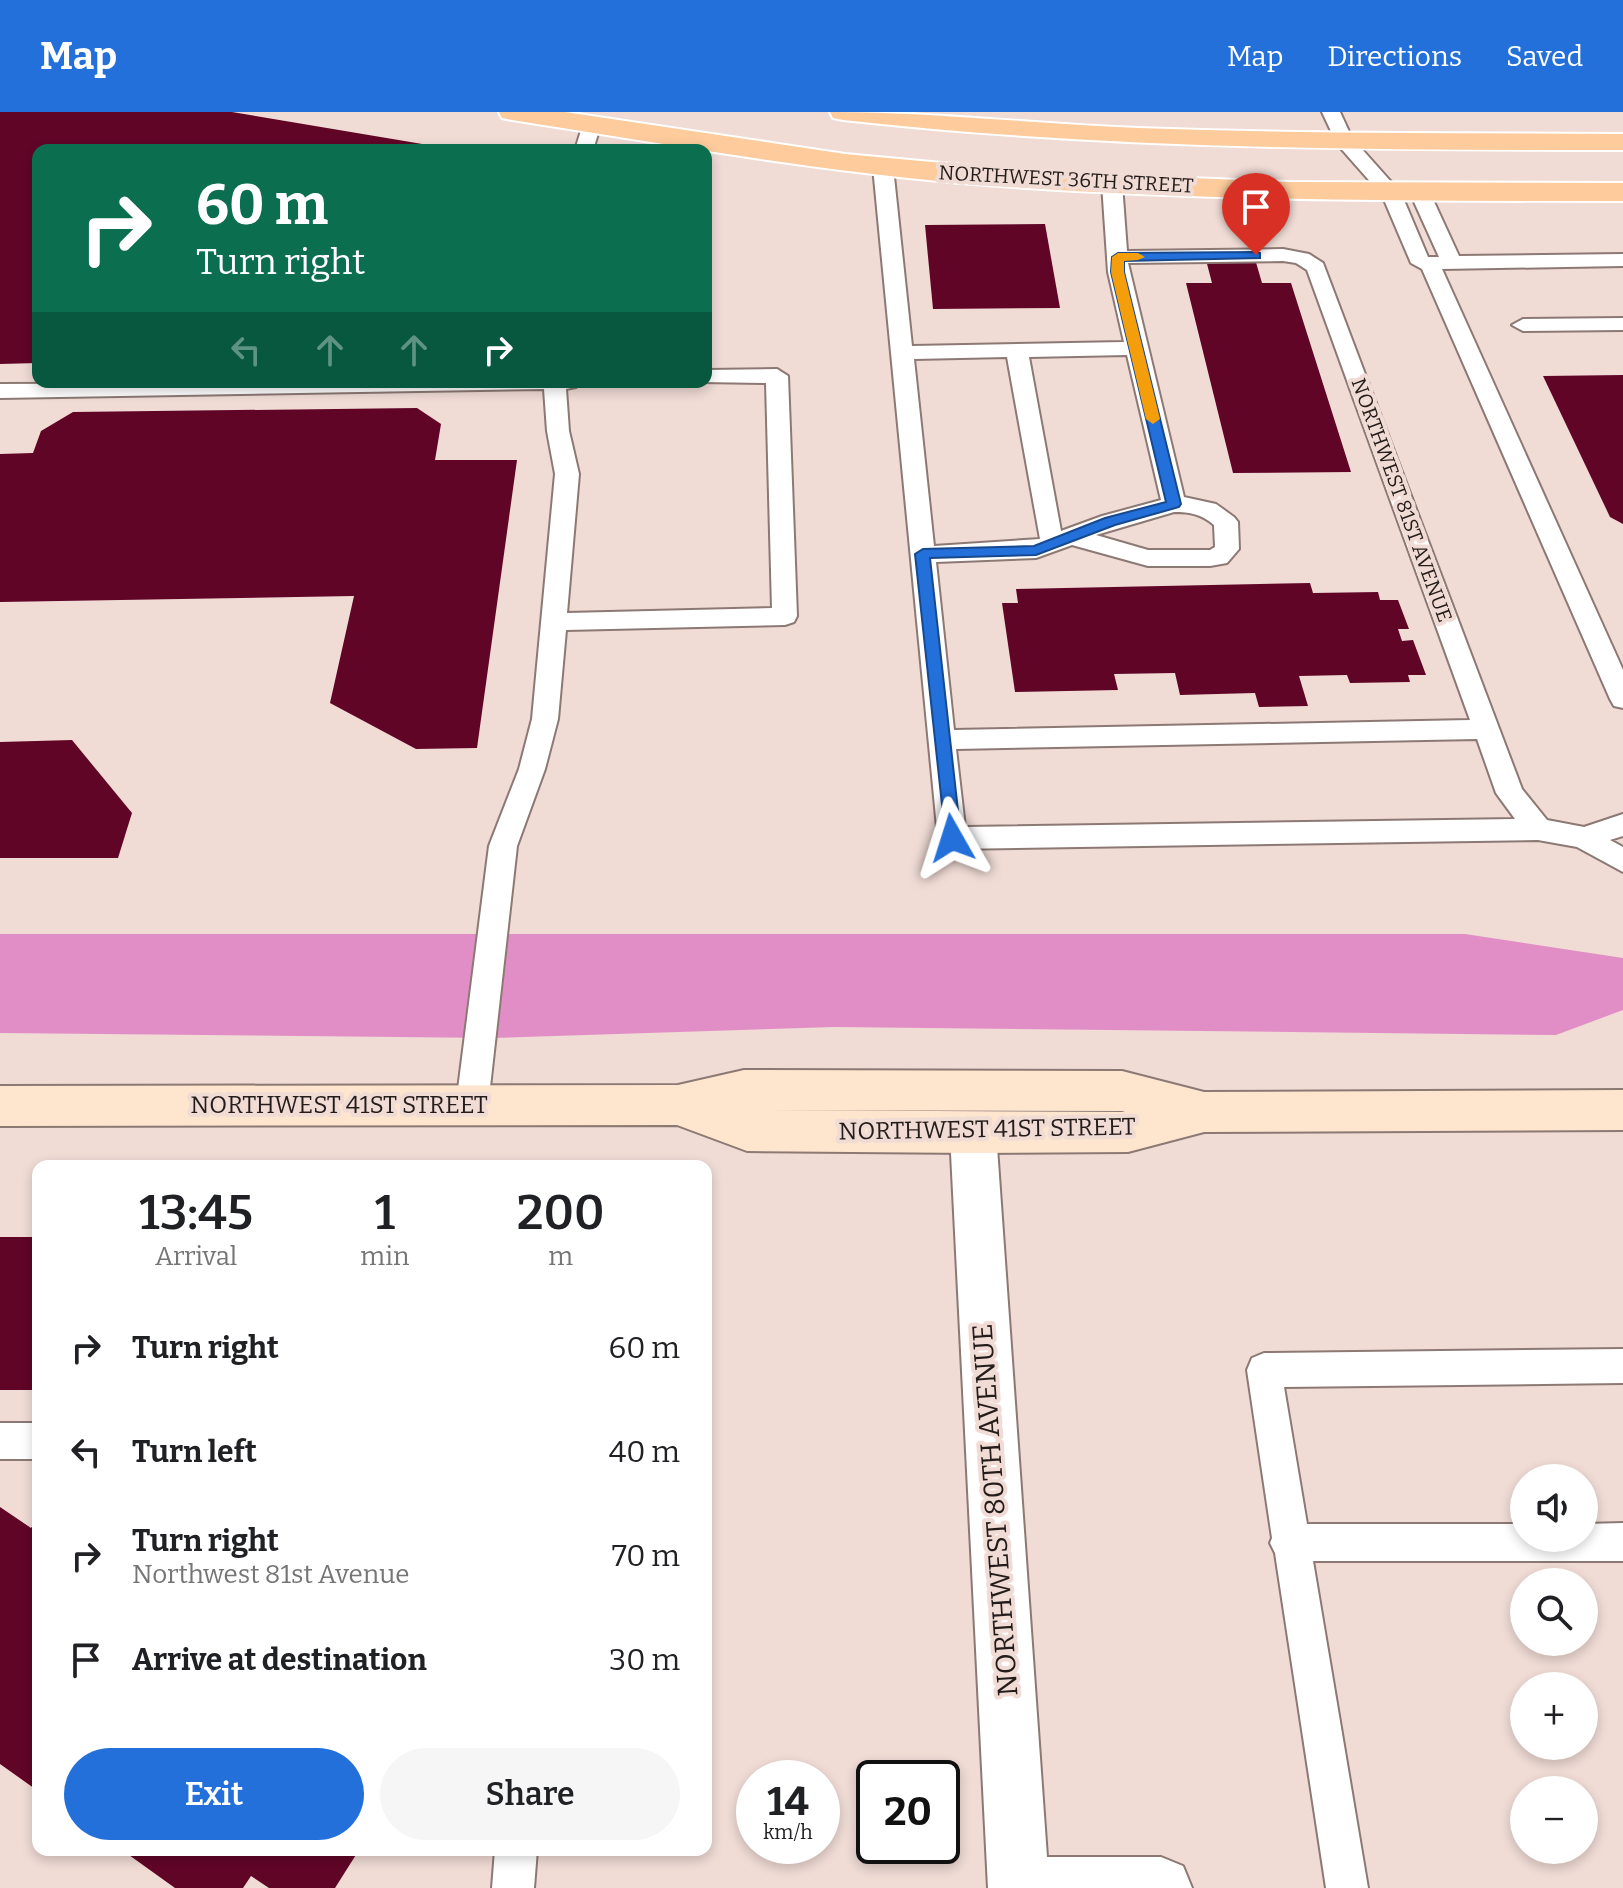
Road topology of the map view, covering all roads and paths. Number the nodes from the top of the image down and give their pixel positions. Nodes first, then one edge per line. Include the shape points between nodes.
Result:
1 (512, 112) edge
2 (843, 112) edge
3 (1331, 112) edge
4 (883, 117) junction
5 (593, 129) edge
6 (1344, 140) junction
7 (1623, 142) edge
8 (707, 144) edge
9 (712, 145) edge
10 (883, 167) junction
11 (1112, 184) junction
12 (1623, 192) edge
13 (1391, 193) junction
14 (1420, 193) junction
15 (1118, 257) junction
16 (1623, 260) edge
17 (1434, 262) junction
18 (1623, 324) edge
19 (1523, 325) dead end
20 (1135, 348) junction
21 (1017, 351) junction
22 (903, 353) junction
23 (712, 377) edge
24 (172, 388) edge
25 (560, 388) edge
26 (42, 390) junction
27 (0, 391) edge
28 (0, 411) edge
29 (1174, 504) junction
30 (1064, 541) junction
31 (923, 554) junction
32 (554, 622) junction
33 (1623, 699) edge
34 (1487, 729) junction
35 (942, 740) junction
36 (1623, 825) edge
37 (1538, 829) junction
38 (1584, 838) junction
39 (1623, 861) edge
40 (474, 1088) junction
41 (678, 1105) junction
42 (0, 1106) edge
43 (1623, 1110) edge
44 (1204, 1112) junction
45 (973, 1133) junction
46 (1623, 1366) edge
47 (0, 1441) edge
48 (32, 1441) edge
49 (1623, 1542) edge
50 (1289, 1543) junction
51 (516, 1856) edge
52 (513, 1888) edge
53 (1019, 1888) edge
54 (1161, 1888) edge
55 (1347, 1888) edge

1 - 5 main road, NORTHWEST 36TH STREET
2 - 4 main road, NORTHWEST 36TH STREET
3 - 6 lane
4 - 6 main road, NORTHWEST 36TH STREET via 1071,134
4 - 10 main road
5 - 8 main road, NORTHWEST 36TH STREET
6 - 7 main road, NORTHWEST 36TH STREET
6 - 13 lane
9 - 10 main road, NORTHWEST 36TH STREET
10 - 11 main road, NORTHWEST 36TH STREET
10 - 22 lane
11 - 13 main road, NORTHWEST 36TH STREET
11 - 15 lane
12 - 14 main road, NORTHWEST 36TH STREET
13 - 14 main road, NORTHWEST 36TH STREET
13 - 17 lane
14 - 17 lane
15 - 20 lane
15 - 34 lane, NORTHWEST 81ST AVENUE via 1283,255 1316,267
16 - 17 lane
17 - 33 lane
18 - 19 lane
20 - 21 lane
20 - 29 lane
21 - 22 lane
21 - 30 lane via 1047,523
22 - 31 lane
23 - 32 lane via 777,376 785,616
24 - 26 lane
25 - 32 lane via 558,431 567,474
26 - 27 lane
26 - 28 lane
29 - 30 lane via 1110,521
29 - 30 lane via 1213,510 1226,522 1227,549 1210,558 1148,558
30 - 31 lane via 1036,550
31 - 35 lane
32 - 40 lane via 540,743 507,829
34 - 35 lane
34 - 37 lane, NORTHWEST 81ST AVENUE via 1510,793
35 - 37 lane via 952,838
36 - 38 lane
37 - 38 lane
38 - 39 lane
40 - 41 street, NORTHWEST 41ST STREET
40 - 42 street, NORTHWEST 41ST STREET
41 - 44 street, NORTHWEST 41ST STREET via 744,1090 1122,1091
41 - 45 street, NORTHWEST 41ST STREET via 747,1131
43 - 44 street, NORTHWEST 41ST STREET
44 - 45 street, NORTHWEST 41ST STREET via 1128,1132
45 - 53 street, NORTHWEST 80TH AVENUE
46 - 50 lane via 1264,1370
47 - 48 lane
49 - 50 lane
50 - 55 lane
51 - 52 lane
53 - 54 street

